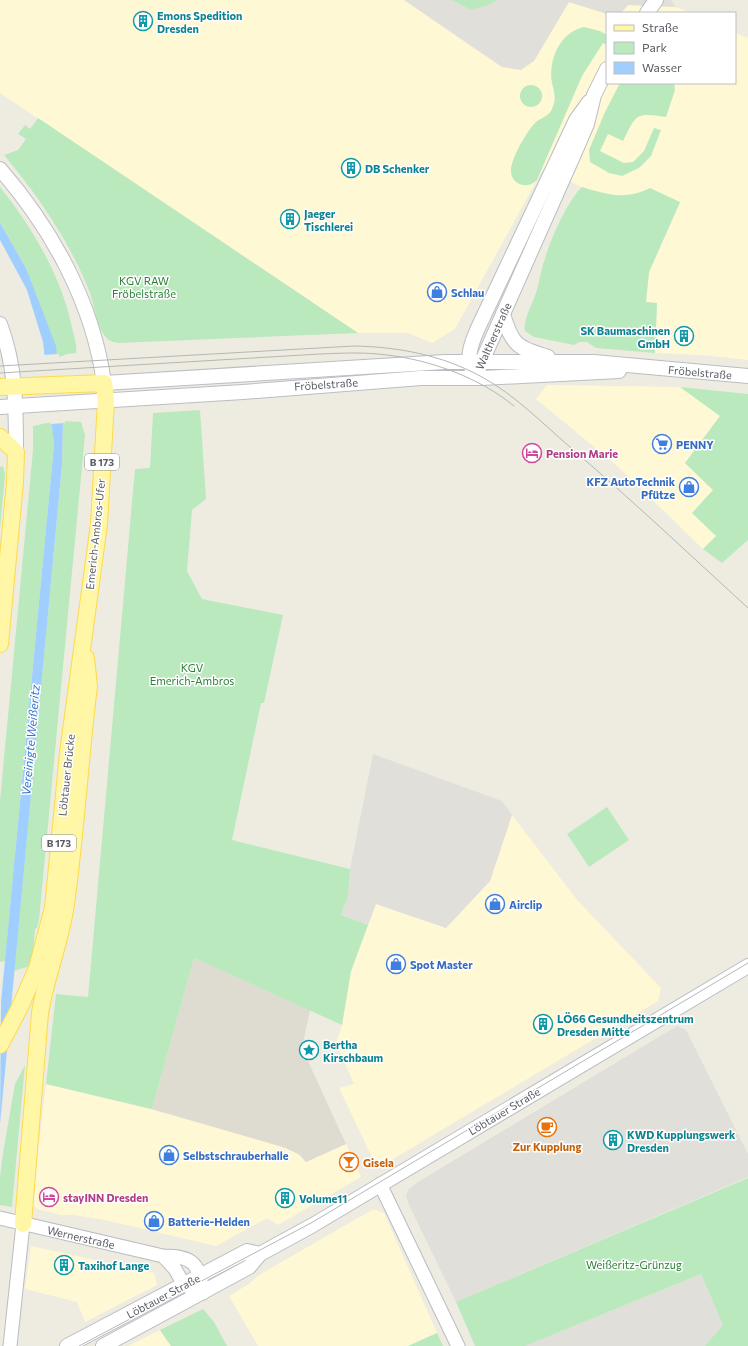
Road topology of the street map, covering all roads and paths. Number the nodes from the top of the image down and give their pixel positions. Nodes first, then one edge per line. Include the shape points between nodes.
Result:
1 (656, 0) edge
2 (648, 12) edge
3 (606, 71) edge
4 (594, 95) junction
5 (0, 168) edge
6 (503, 314) junction
7 (0, 324) edge
8 (475, 361) junction
9 (562, 362) junction
10 (652, 368) junction
11 (748, 376) edge
12 (476, 377) junction
13 (104, 383) junction
14 (14, 387) edge
15 (106, 401) junction
16 (22, 405) junction
17 (0, 407) edge
18 (0, 438) edge
19 (16, 452) junction
20 (83, 639) junction
21 (0, 644) edge
22 (748, 966) edge
23 (0, 1045) edge
24 (380, 1184) junction
25 (4, 1219) edge
26 (23, 1224) junction
27 (260, 1254) junction
28 (163, 1256) junction
29 (201, 1276) junction
30 (184, 1285) junction
31 (203, 1293) junction
32 (10, 1346) edge
33 (67, 1346) edge
34 (103, 1346) edge
35 (458, 1346) edge

1 - 2 main road
3 - 4 main road, Waltherstraße
4 - 6 main road, Waltherstraße via 587,124
4 - 8 main road, Waltherstraße via 576,120 478,328 471,345
5 - 13 main road, Emerich-Ambros-Ufer via 61,252 88,316
6 - 8 main road, Waltherstraße
6 - 9 main road via 514,342 531,352
7 - 14 main road via 11,359
8 - 9 main road, Fröbelstraße
8 - 12 main road, Waltherstraße
8 - 13 main road, Fröbelstraße via 415,362
9 - 10 main road, Fröbelstraße via 594,362
10 - 11 main road, Fröbelstraße
10 - 12 main road, Fröbelstraße via 594,373
12 - 15 main road, Fröbelstraße via 421,378
13 - 14 main road, Fröbelstraße
13 - 15 main road, Emerich-Ambros-Ufer / B 173
14 - 16 main road
15 - 16 main road, Fröbelstraße
15 - 20 main road, Emerich-Ambros-Ufer / B 173 via 99,524
16 - 17 main road, Fröbelstraße
16 - 19 main road
18 - 19 main road
19 - 21 main road
20 - 23 main road, Löbtauer Brücke / B 173 via 48,932 29,988
20 - 26 main road via 89,686 62,929 40,1013
22 - 24 main road, Löbtauer Straße
24 - 27 main road, Löbtauer Straße
24 - 35 street
25 - 26 street, Wernerstraße
26 - 28 street, Wernerstraße
26 - 32 street
27 - 29 main road, Löbtauer Straße via 247,1251
27 - 31 main road, Löbtauer Straße via 252,1266
28 - 29 street, Wernerstraße via 173,1256 196,1265
28 - 30 street via 175,1269
29 - 30 main road, Löbtauer Straße
29 - 31 street
30 - 31 street
30 - 33 main road, Löbtauer Straße
31 - 34 main road, Löbtauer Straße

